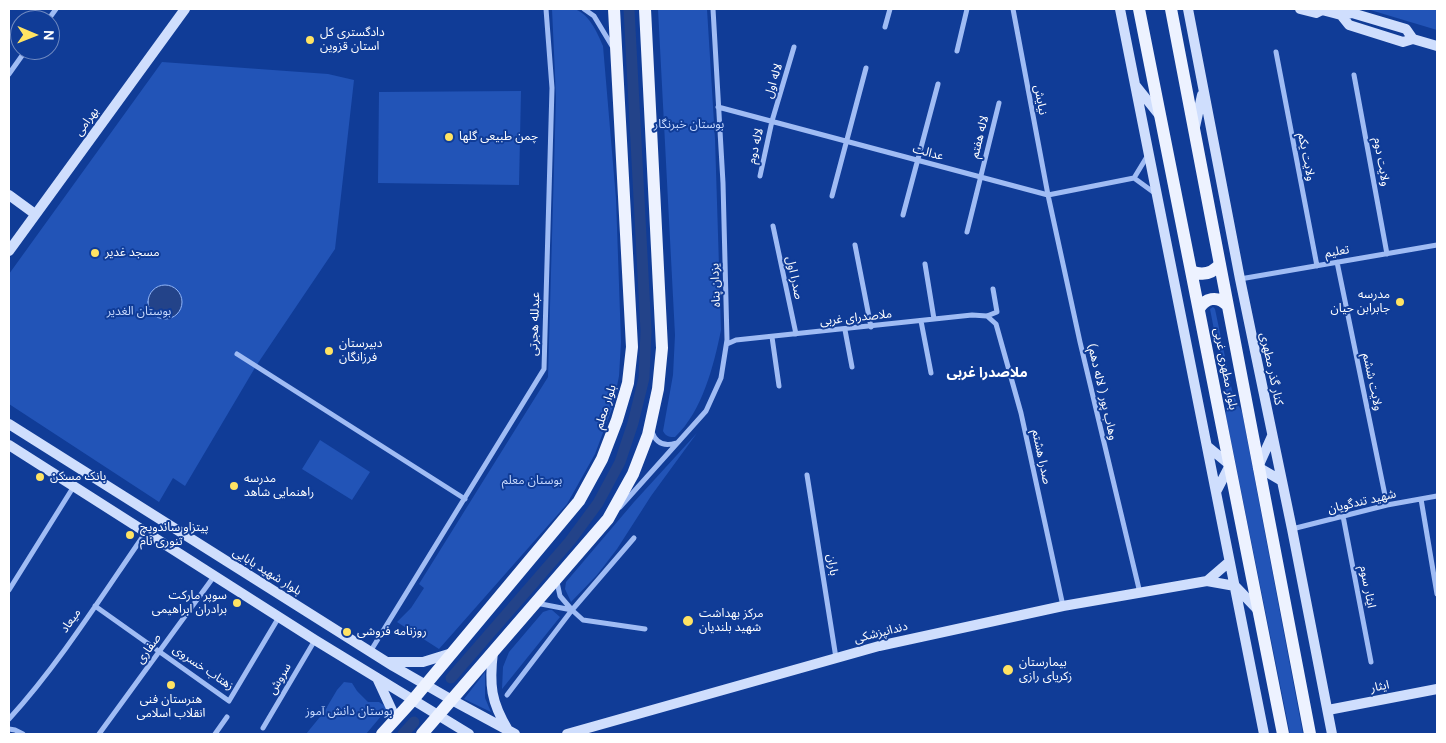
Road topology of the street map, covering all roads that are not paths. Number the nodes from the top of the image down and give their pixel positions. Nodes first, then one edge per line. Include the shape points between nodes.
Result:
1 (185, 9) edge
2 (546, 9) edge
3 (584, 9) edge
4 (614, 9) edge
5 (645, 9) edge
6 (713, 9) edge
7 (890, 9) edge
8 (967, 9) edge
9 (1014, 9) edge
10 (1120, 9) edge
11 (1139, 9) edge
12 (1171, 9) edge
13 (1188, 9) edge
14 (1300, 9) edge
15 (1330, 11) edge
16 (885, 27) dead end
17 (1437, 46) edge
18 (794, 47) dead end
19 (957, 51) dead end
20 (1276, 52) dead end
21 (616, 55) junction
22 (19, 60) edge
23 (866, 68) dead end
24 (9, 74) edge
25 (1354, 75) dead end
26 (938, 84) dead end
27 (1135, 86) junction
28 (1203, 89) junction
29 (999, 103) dead end
30 (718, 107) junction
31 (1160, 116) junction
32 (772, 121) junction
33 (1194, 130) junction
34 (848, 142) junction
35 (1149, 154) junction
36 (917, 160) junction
37 (760, 176) dead end
38 (980, 177) junction
39 (1134, 178) junction
40 (1157, 194) junction
41 (9, 195) edge
42 (1048, 195) junction
43 (832, 196) dead end
44 (35, 214) junction
45 (903, 215) dead end
46 (773, 226) dead end
47 (967, 232) dead end
48 (1437, 245) edge
49 (855, 246) dead end
50 (9, 251) edge
51 (1387, 254) junction
52 (1337, 262) junction
53 (925, 264) dead end
54 (1220, 264) junction
55 (1317, 266) junction
56 (1191, 271) junction
57 (1240, 280) junction
58 (993, 289) dead end
59 (1227, 304) junction
60 (1199, 309) junction
61 (987, 316) junction
62 (934, 319) junction
63 (922, 321) junction
64 (872, 327) junction
65 (845, 330) junction
66 (796, 334) junction
67 (772, 337) junction
68 (727, 344) junction
69 (237, 354) dead end
70 (852, 367) dead end
71 (931, 373) dead end
72 (780, 386) dead end
73 (9, 424) edge
74 (650, 424) junction
75 (1272, 436) junction
76 (679, 442) junction
77 (9, 445) edge
78 (1207, 446) junction
79 (1230, 465) junction
80 (1258, 467) junction
81 (808, 475) dead end
82 (1282, 481) junction
83 (74, 486) junction
84 (1216, 492) junction
85 (1437, 496) edge
86 (465, 499) junction
87 (1421, 499) junction
88 (1387, 505) junction
89 (1343, 516) junction
90 (608, 519) junction
91 (1292, 529) junction
92 (146, 532) junction
93 (634, 538) dead end
94 (1229, 562) junction
95 (214, 575) junction
96 (556, 579) junction
97 (1208, 581) junction
98 (1235, 586) junction
99 (9, 590) edge
100 (1140, 593) junction
101 (1437, 594) edge
102 (536, 603) junction
103 (95, 606) junction
104 (1063, 606) junction
105 (572, 610) junction
106 (1259, 611) junction
107 (279, 617) junction
108 (645, 629) dead end
109 (315, 640) junction
110 (159, 651) junction
111 (370, 652) junction
112 (493, 652) junction
113 (452, 653) junction
114 (836, 658) junction
115 (387, 662) junction
116 (1371, 662) dead end
117 (376, 677) junction
118 (425, 685) junction
119 (1437, 689) edge
120 (507, 695) dead end
121 (452, 700) junction
122 (412, 701) junction
123 (1328, 710) junction
124 (438, 716) junction
125 (227, 717) dead end
126 (9, 719) edge
127 (396, 719) junction
128 (263, 728) dead end
129 (9, 729) edge
130 (512, 732) edge
131 (23, 734) edge
132 (99, 734) edge
133 (215, 734) edge
134 (382, 734) edge
135 (422, 734) edge
136 (469, 734) edge
137 (567, 734) edge
138 (1264, 734) edge
139 (1283, 734) edge
140 (1310, 734) edge
141 (1332, 734) edge

1 - 44 street, بهرامی
2 - 86 street, عبدلله هجرتی via 552,88 544,370
3 - 21 street via 594,16
4 - 21 main road, بلوار معلم
5 - 74 main road via 662,348 658,390
6 - 30 street, یزدان پناه
7 - 16 street
8 - 19 street
9 - 42 street, نيايش
10 - 27 street
11 - 31 main road, بلوار مطهری غربی
12 - 33 main road, بلوار مطهری غربی
13 - 28 street, کنار گذر مطهری
14 - 15 street via 1316,13
15 - 17 street via 1352,13 1406,30 1413,39
18 - 32 street, لاله اول
20 - 55 street, ولایت یکم
21 - 113 main road, بلوار معلم via 632,347 628,383 602,460 579,501
22 - 24 street
23 - 34 street
25 - 51 street, ولایت دوم
26 - 36 street
27 - 31 street
27 - 35 street
28 - 33 street
28 - 57 street, کنار گذر مطهری
29 - 38 street, لاله هفتم
30 - 32 street, عدالت
30 - 68 street, یزدان پناه
31 - 56 main road, بلوار مطهری غربی
32 - 34 street, عدالت
32 - 37 street, لاله دوم
33 - 54 main road, بلوار مطهری غربی
34 - 36 street, عدالت
34 - 43 street
35 - 39 street
35 - 40 street
36 - 38 street, عدالت
36 - 45 street
38 - 42 street, عدالت
38 - 47 street, لاله هفتم
39 - 40 street
39 - 42 street, عدالت
40 - 78 street
41 - 44 street
42 - 100 street, وهاب پور ( لاله دهم)
44 - 50 street, بهرامی
46 - 66 street, صدرا اول
48 - 51 street, تعلیم
49 - 64 street
51 - 52 street, تعلیم
52 - 55 street, تعلیم
52 - 88 street, ولایت ششم
53 - 62 street
54 - 56 main road via 1209,273
54 - 59 main road, بلوار مطهری غربی
55 - 57 street, تعلیم
56 - 60 main road, بلوار مطهری غربی
57 - 75 street, کنار گذر مطهری
58 - 61 street via 997,312
59 - 60 main road via 1212,299
59 - 80 main road, بلوار مطهری غربی
60 - 79 main road, بلوار مطهری غربی
61 - 62 street, ملاصدرای غربی
61 - 104 street, صدرا هشتم via 996,324 1021,414
62 - 63 street, ملاصدرای غربی
63 - 64 street, ملاصدرای غربی
63 - 71 street
64 - 65 street, ملاصدرای غربی
65 - 66 street, ملاصدرای غربی
65 - 70 street
66 - 67 street, ملاصدرای غربی
67 - 68 street, ملاصدرای غربی via 736,340
67 - 72 street
68 - 76 street, یزدان پناه via 721,378 706,411
69 - 86 street
73 - 111 street, بلوار شهید بابایی
74 - 76 street via 657,442 668,445
74 - 90 main road via 633,474
75 - 80 street
75 - 82 street, کنار گذر مطهری
76 - 90 street, یزدان پناه
77 - 83 street
78 - 79 street
78 - 84 street
79 - 84 street
79 - 106 main road, بلوار مطهری غربی
80 - 82 street
80 - 140 main road, بلوار مطهری غربی
81 - 114 street, باران
82 - 91 street, کنار گذر مطهری
83 - 92 street
83 - 99 street
84 - 94 street
85 - 87 street, شهید تندگویان
86 - 111 street, عبدلله هجرتی
87 - 88 street, شهید تندگویان
87 - 101 street
88 - 89 street, شهید تندگویان
89 - 91 street, شهید تندگویان
89 - 116 street, ایثار سوم
90 - 96 main road
91 - 123 street, کنار گذر مطهری
92 - 95 street
92 - 103 street, میعاد
93 - 105 street
94 - 97 street
94 - 98 street
95 - 107 street
95 - 110 street, صفاری
96 - 102 main road
96 - 105 street via 560,596
97 - 98 street, دندانپزشکی
97 - 100 street, دندانپزشکی
98 - 106 street
98 - 138 street
100 - 104 street, دندانپزشکی
102 - 105 street
102 - 112 main road
103 - 110 street
103 - 126 street, میعاد
104 - 114 street, دندانپزشکی
105 - 108 street via 583,620
105 - 120 street
106 - 139 main road, بلوار مطهری غربی
107 - 109 street
107 - 110 street, زهتاب خسروی via 229,701
109 - 117 street
109 - 128 street, سروش
110 - 132 street, صفاری
111 - 115 street, بلوار شهید بابایی
112 - 121 main road
112 - 130 street via 492,694 498,714
113 - 115 street via 423,662
113 - 118 main road, بلوار معلم
114 - 137 street, دندانپزشکی
115 - 118 street, بلوار شهید بابایی
117 - 122 street
117 - 127 street
118 - 121 street, بلوار شهید بابایی
118 - 122 main road, بلوار معلم
119 - 123 street, ایثار
121 - 124 main road
121 - 130 street, بلوار شهید بابایی
122 - 124 street
122 - 127 main road, بلوار معلم
123 - 141 street, کنار گذر مطهری
124 - 135 main road
124 - 136 street
125 - 133 street
127 - 134 main road, بلوار معلم
129 - 131 street

